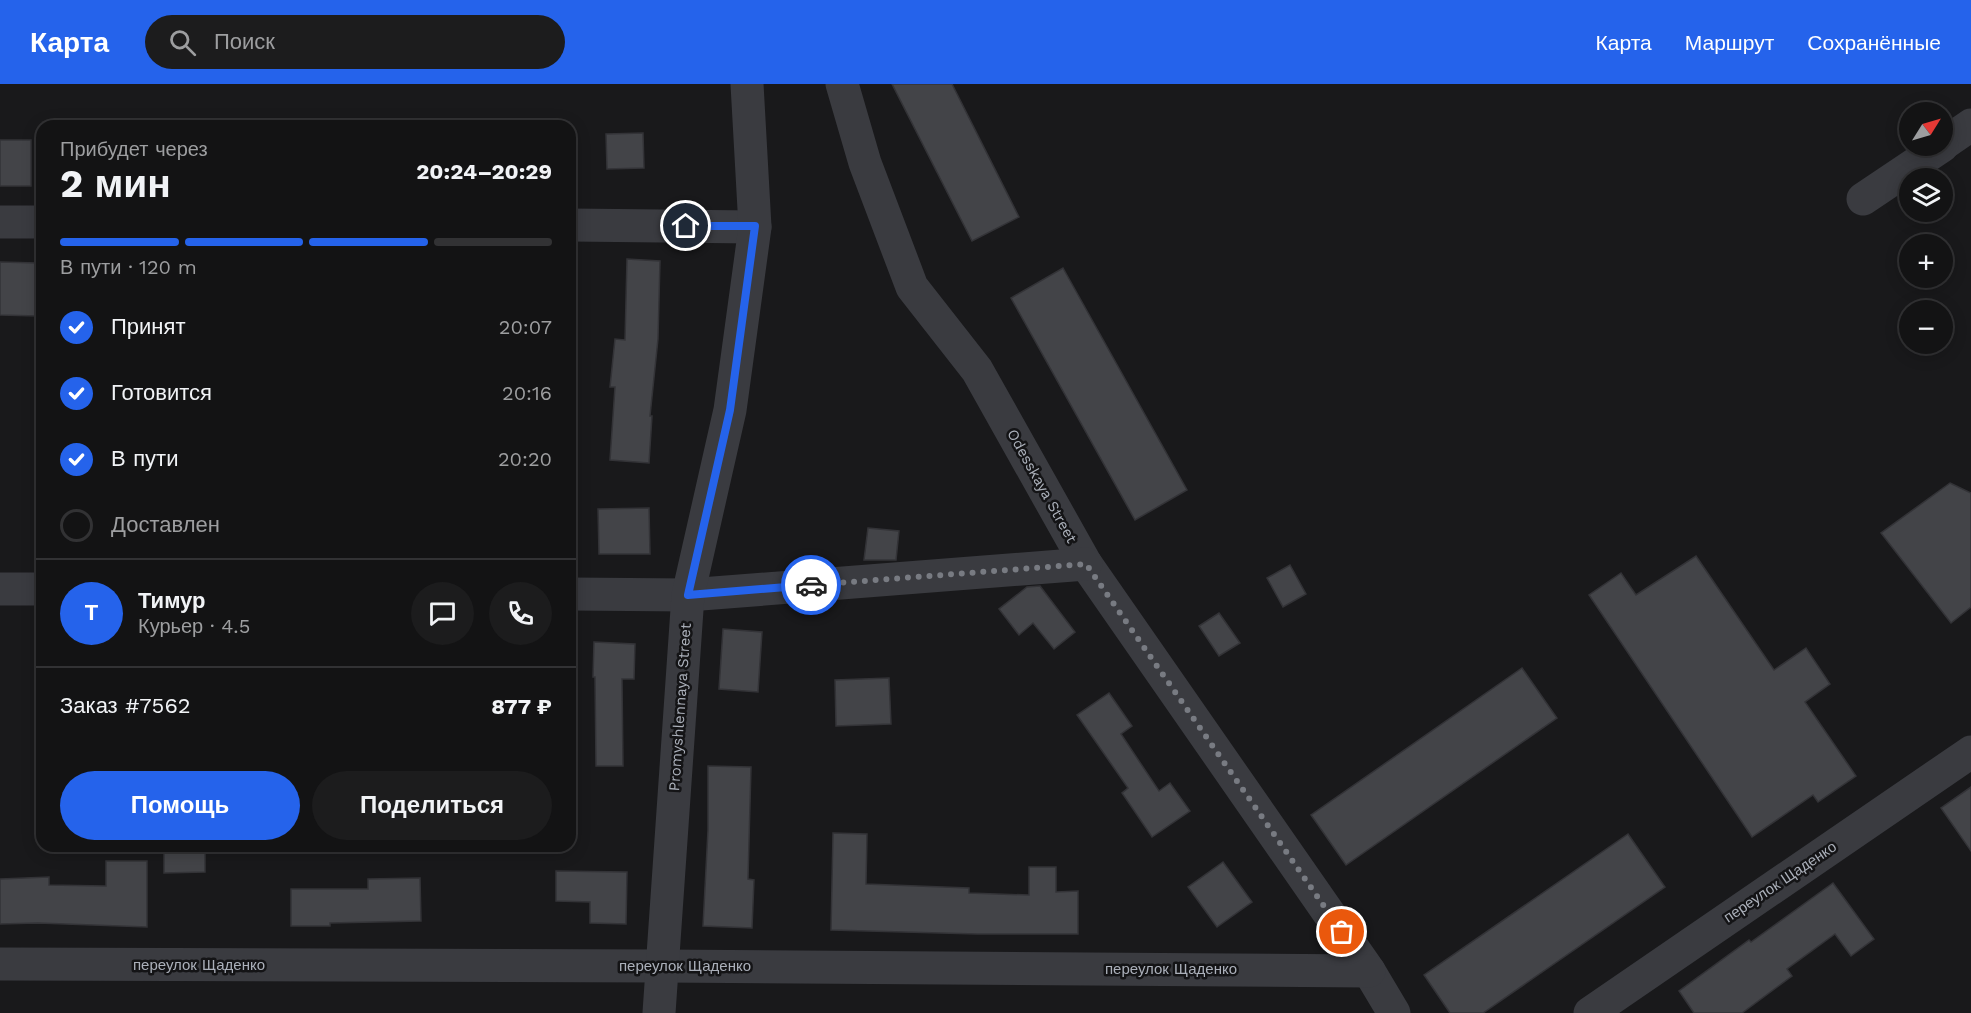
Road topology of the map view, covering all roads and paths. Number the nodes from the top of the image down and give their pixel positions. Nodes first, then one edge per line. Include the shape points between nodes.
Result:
1 (747, 84) edge
2 (842, 84) edge
3 (1971, 126) edge
4 (1953, 138) edge
5 (1926, 156) edge
6 (1863, 199) dead end
7 (0, 222) edge
8 (36, 222) edge
9 (576, 225) edge
10 (755, 226) junction
11 (1086, 564) junction
12 (0, 589) edge
13 (36, 589) edge
14 (576, 594) edge
15 (688, 595) junction
16 (1971, 752) edge
17 (0, 964) edge
18 (662, 966) junction
19 (1369, 971) junction
20 (659, 1013) edge
21 (1394, 1013) edge
22 (1590, 1013) edge

1 - 10 street, Promyshlennaya Street
2 - 11 street, Odesskaya Street via 865,163 912,287 977,370
3 - 4 street
5 - 6 street
7 - 8 street
9 - 10 street
10 - 15 street, Promyshlennaya Street via 730,410
11 - 15 street
11 - 19 street, Odesskaya Street
12 - 13 street
14 - 15 street
15 - 18 street, Promyshlennaya Street
16 - 22 street, переулок Щаденко
17 - 18 street, переулок Щаденко
18 - 19 street, переулок Щаденко
18 - 20 street, Promyshlennaya Street
19 - 21 street, Odesskaya Street

